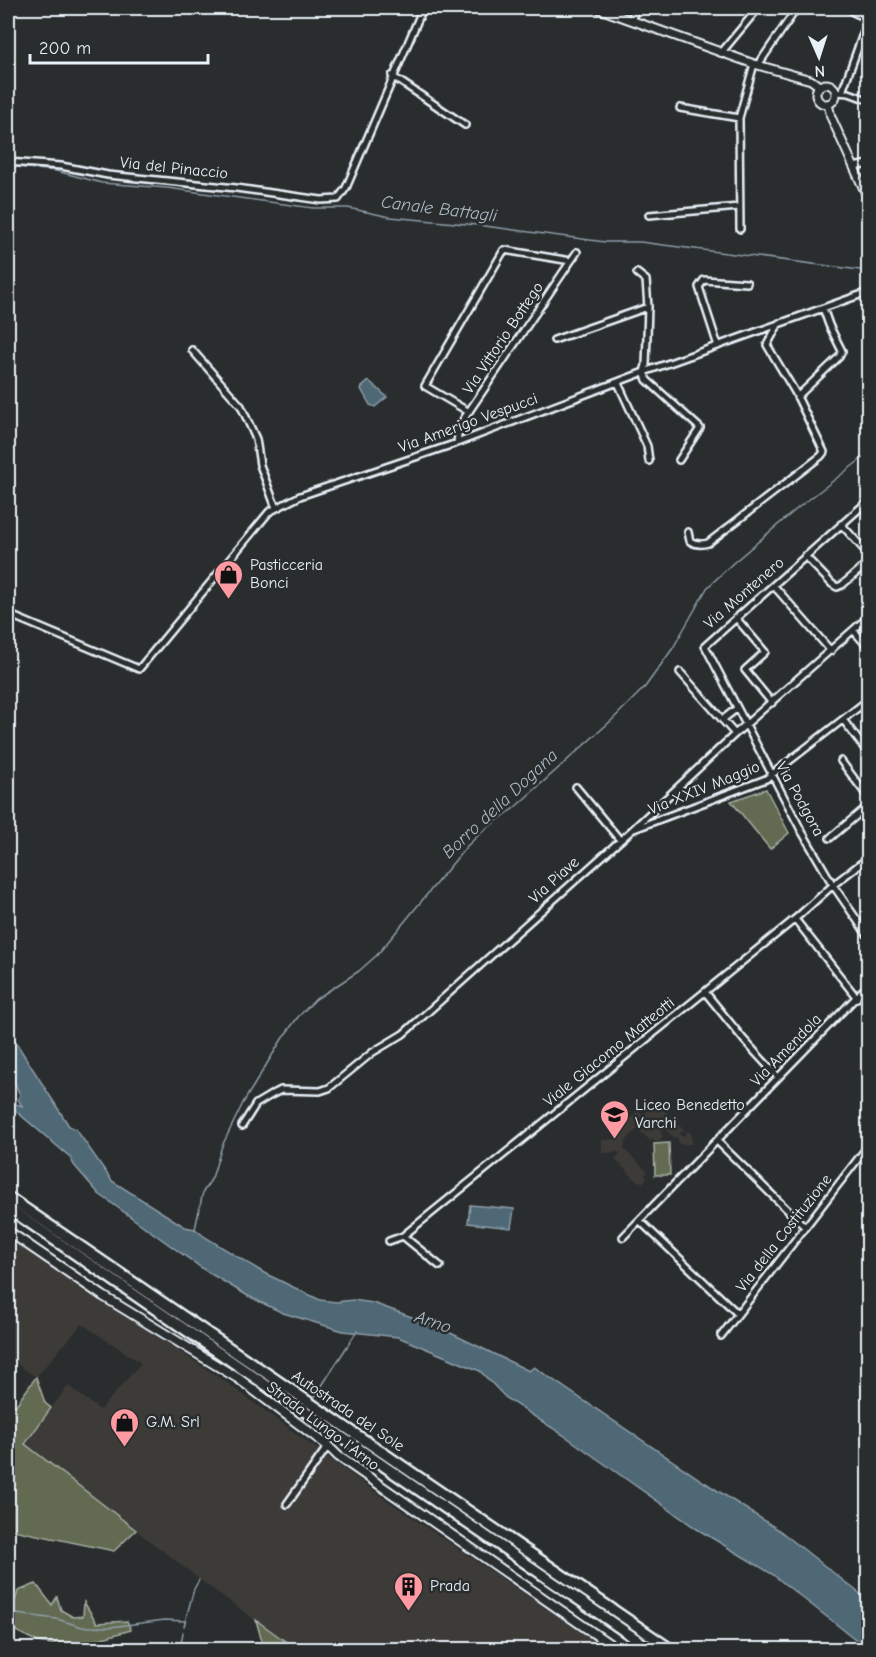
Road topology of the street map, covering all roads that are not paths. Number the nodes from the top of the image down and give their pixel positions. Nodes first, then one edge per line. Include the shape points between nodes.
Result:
1 (423, 8) edge
2 (597, 8) edge
3 (636, 8) edge
4 (746, 8) edge
5 (797, 8) edge
6 (853, 12) dead end
7 (631, 20) junction
8 (868, 20) edge
9 (722, 53) junction
10 (756, 65) junction
11 (393, 76) junction
12 (819, 86) junction
13 (839, 92) junction
14 (868, 100) edge
15 (828, 104) junction
16 (680, 108) dead end
17 (739, 118) junction
18 (465, 125) dead end
19 (8, 162) edge
20 (868, 164) edge
21 (855, 170) junction
22 (868, 198) edge
23 (739, 207) junction
24 (649, 215) dead end
25 (740, 229) dead end
26 (577, 252) dead end
27 (571, 261) junction
28 (637, 273) dead end
29 (747, 283) dead end
30 (868, 292) edge
31 (648, 306) junction
32 (823, 308) junction
33 (779, 323) junction
34 (554, 340) dead end
35 (718, 346) junction
36 (192, 350) dead end
37 (644, 372) junction
38 (618, 383) junction
39 (797, 398) junction
40 (469, 412) junction
41 (457, 442) junction
42 (679, 460) dead end
43 (649, 461) dead end
44 (868, 501) edge
45 (276, 508) junction
46 (841, 525) junction
47 (688, 531) dead end
48 (868, 554) edge
49 (805, 556) junction
50 (868, 563) edge
51 (774, 586) junction
52 (8, 614) edge
53 (868, 617) edge
54 (736, 618) junction
55 (854, 631) junction
56 (868, 647) edge
57 (831, 651) junction
58 (680, 672) dead end
59 (868, 700) edge
60 (772, 703) junction
61 (736, 709) junction
62 (722, 720) junction
63 (844, 721) junction
64 (745, 726) junction
65 (735, 734) junction
66 (868, 753) edge
67 (841, 761) dead end
68 (772, 775) junction
69 (576, 787) dead end
70 (868, 797) edge
71 (868, 806) edge
72 (632, 830) junction
73 (830, 838) dead end
74 (620, 840) junction
75 (868, 858) edge
76 (833, 885) junction
77 (795, 919) junction
78 (868, 936) edge
79 (868, 985) edge
80 (705, 992) junction
81 (857, 998) junction
82 (778, 1077) junction
83 (242, 1126) dead end
84 (717, 1141) junction
85 (868, 1146) edge
86 (8, 1197) edge
87 (8, 1208) edge
88 (640, 1221) junction
89 (805, 1227) junction
90 (8, 1232) edge
91 (403, 1236) junction
92 (623, 1237) dead end
93 (389, 1241) dead end
94 (440, 1266) dead end
95 (738, 1314) junction
96 (721, 1336) dead end
97 (328, 1446) junction
98 (287, 1504) dead end
99 (618, 1650) edge
100 (652, 1650) edge
101 (672, 1650) edge

1 - 11 street
2 - 7 street
3 - 7 street
4 - 9 street via 754,12
5 - 10 street
6 - 8 street
7 - 9 street
8 - 13 street
9 - 10 street
10 - 12 street via 811,80
10 - 17 street
11 - 18 street
11 - 19 street, Via del Pinaccio via 338,199
12 - 13 street via 829,84
12 - 15 street via 816,97
13 - 14 street
13 - 15 street
15 - 21 street
16 - 17 street
17 - 23 street
20 - 21 street
21 - 22 street
23 - 24 street
23 - 25 street
26 - 27 street, Via Vittorio Bottego
27 - 40 street, Via Vittorio Bottego
27 - 40 street via 504,250 425,386
28 - 31 street via 646,280
29 - 35 street via 704,280 699,287
30 - 32 street, Via Amerigo Vespucci
31 - 34 street
31 - 37 street
32 - 33 street, Via Amerigo Vespucci
32 - 39 street via 842,351
33 - 35 street, Via Amerigo Vespucci
33 - 39 street via 767,345
35 - 37 street, Via Amerigo Vespucci
36 - 45 street via 242,406
37 - 38 street, Via Amerigo Vespucci
37 - 42 street via 647,380 700,428
38 - 41 street, Via Amerigo Vespucci
38 - 43 street via 647,446
39 - 47 street via 824,448 821,456 708,543 694,544
40 - 41 street, Via Vittorio Bottego via 459,426
41 - 45 street, Via Amerigo Vespucci via 300,496
44 - 46 street, Via Montenero
45 - 52 street, Via Amerigo Vespucci via 139,669
46 - 48 street
46 - 49 street, Via Montenero
49 - 50 street via 837,587
49 - 51 street, Via Montenero
51 - 54 street, Via Montenero
51 - 57 street
53 - 55 street, Via Piave
54 - 60 street via 765,652 745,670
54 - 61 street, Via Montenero via 705,646
55 - 56 street
55 - 57 street, Via Piave
57 - 60 street, Via Piave
58 - 62 street
59 - 63 street, Via XXIV Maggio
60 - 64 street, Via Piave
61 - 62 street
61 - 64 street, Via Montenero
62 - 65 street
63 - 66 street
63 - 68 street, Via XXIV Maggio
64 - 65 street, Via Piave
64 - 68 street, Via Podgora
65 - 72 street, Via Piave
67 - 70 street
68 - 72 street, Via XXIV Maggio
68 - 76 street, Via Podgora
69 - 74 street
71 - 73 street
72 - 74 street, Via Piave
74 - 83 street, Via Piave via 403,1034 373,1052 329,1088 281,1090 271,1095 256,1104
75 - 76 street, Viale Giacomo Matteotti
76 - 77 street, Viale Giacomo Matteotti
76 - 78 street, Via Podgora
77 - 80 street, Viale Giacomo Matteotti
77 - 81 street
79 - 81 street, Via Amendola
80 - 82 street
80 - 91 street, Viale Giacomo Matteotti
81 - 82 street, Via Amendola
82 - 84 street, Via Amendola
84 - 88 street, Via Amendola
84 - 89 street
85 - 89 street, Via della Costituzione
86 - 101 highway, Autostrada del Sole
87 - 100 highway, Autostrada del Sole
88 - 92 street, Via Amendola
88 - 95 street
89 - 95 street, Via della Costituzione
90 - 97 main road, Strada Lungo l'Arno via 239,1379
91 - 93 street, Viale Giacomo Matteotti
91 - 94 street
95 - 96 street, Via della Costituzione
97 - 98 street
97 - 99 main road, Strada Lungo l'Arno

